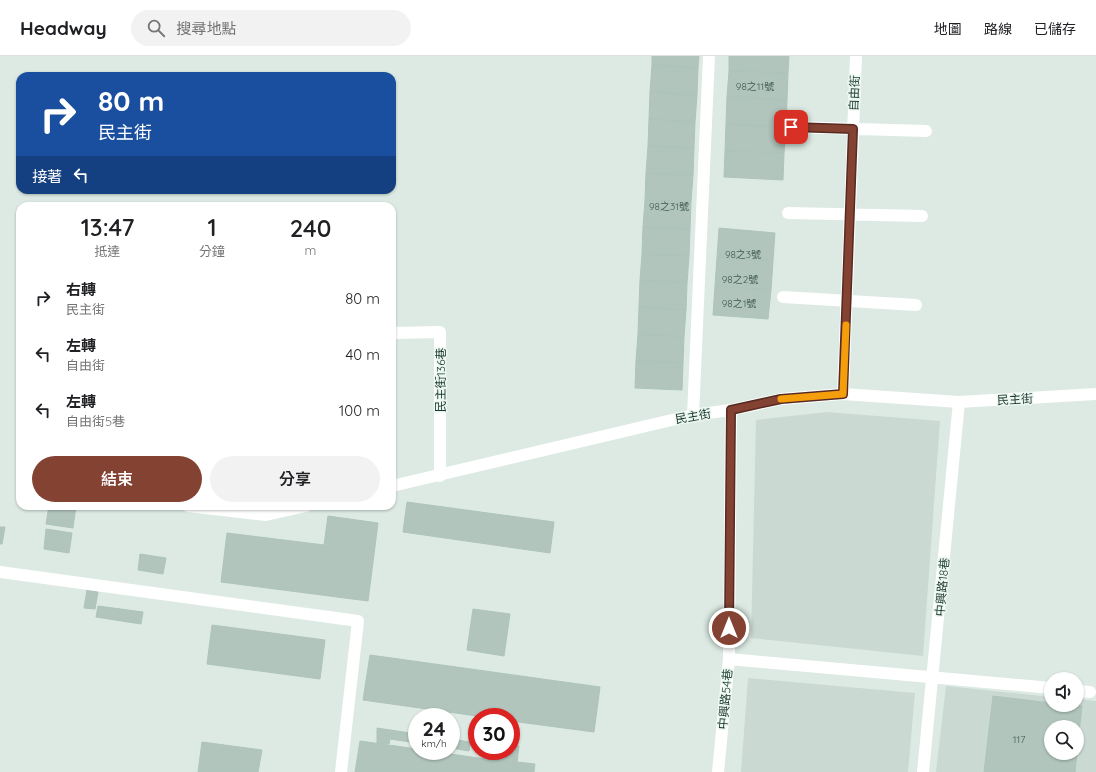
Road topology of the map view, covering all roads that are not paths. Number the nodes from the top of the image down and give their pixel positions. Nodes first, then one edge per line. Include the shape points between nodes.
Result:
1 (709, 56) edge
2 (856, 56) edge
3 (791, 127) dead end
4 (853, 129) junction
5 (926, 131) dead end
6 (788, 213) dead end
7 (850, 214) junction
8 (922, 216) dead end
9 (783, 297) dead end
10 (847, 301) junction
11 (916, 305) dead end
12 (396, 333) edge
13 (843, 394) junction
14 (1096, 394) edge
15 (959, 402) junction
16 (731, 410) junction
17 (693, 415) junction
18 (440, 476) junction
19 (396, 485) edge
20 (223, 510) edge
21 (288, 510) edge
22 (0, 572) edge
23 (729, 659) junction
24 (933, 677) junction
25 (1044, 687) edge
26 (1084, 692) edge
27 (1090, 692) dead end
28 (341, 772) edge
29 (718, 772) edge
30 (923, 772) edge

1 - 17 street
2 - 4 street, 自由街
3 - 4 street
4 - 5 street
4 - 7 street, 自由街
6 - 7 street
7 - 8 street
7 - 10 street, 自由街
9 - 10 street
10 - 11 street
10 - 13 street, 自由街
12 - 18 street, 民主街136巷 via 440,332
13 - 15 street, 民主街
13 - 16 street, 民主街 via 781,399
14 - 15 street, 民主街
15 - 24 street, 中興路18巷
16 - 17 street, 民主街
16 - 23 street, 中興路54巷
17 - 18 street, 民主街
18 - 19 street, 民主街
20 - 21 street via 266,515
22 - 28 street via 358,621
23 - 24 street
23 - 29 street, 中興路54巷
24 - 25 street
24 - 30 street, 中興路18巷
26 - 27 street

